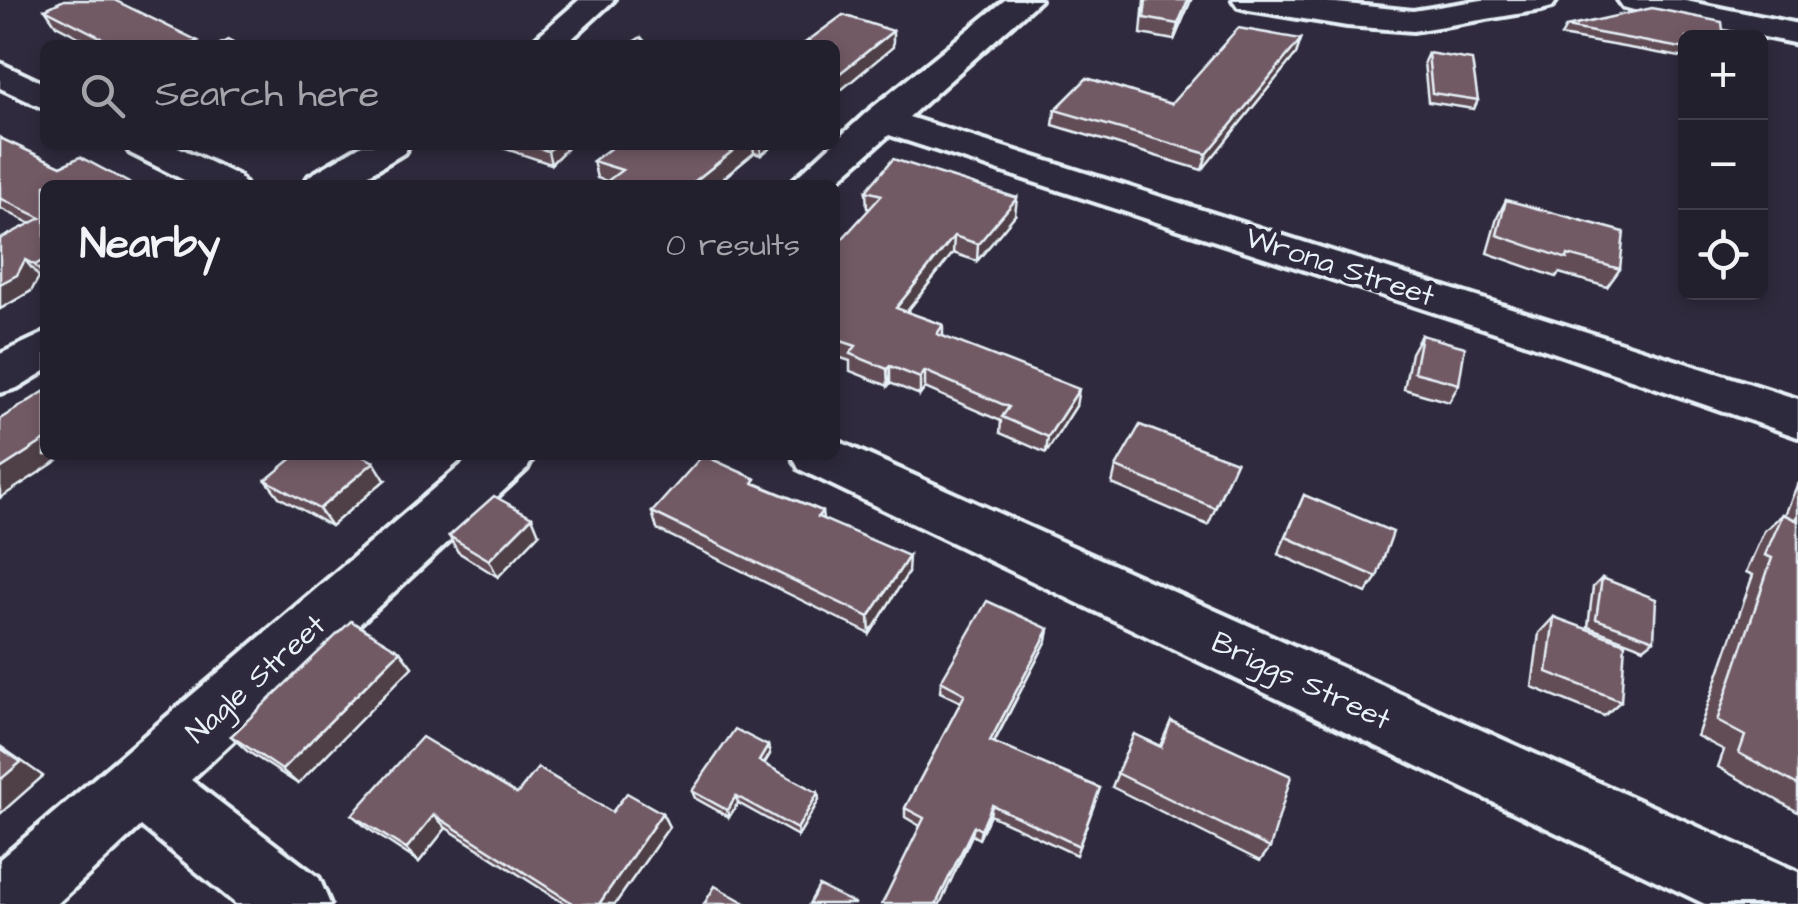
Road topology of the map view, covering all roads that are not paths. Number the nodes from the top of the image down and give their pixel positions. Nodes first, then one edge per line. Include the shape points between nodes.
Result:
1 (598, 0) edge
2 (1024, 0) edge
3 (1249, 0) edge
4 (1541, 0) edge
5 (1634, 0) edge
6 (1798, 34) edge
7 (551, 40) edge
8 (0, 74) edge
9 (40, 95) edge
10 (880, 120) junction
11 (154, 150) edge
12 (382, 150) edge
13 (215, 180) edge
14 (331, 180) edge
15 (814, 180) edge
16 (40, 352) edge
17 (0, 376) edge
18 (1798, 418) edge
19 (502, 460) edge
20 (829, 460) edge
21 (139, 782) junction
22 (3, 904) edge
23 (293, 904) edge
24 (1785, 904) edge

1 - 7 street
2 - 10 street
3 - 4 street via 1413,21
5 - 6 street
8 - 9 street
10 - 15 street
10 - 18 street, Wrona Street
11 - 13 street
12 - 14 street
16 - 17 street
19 - 21 street, Nagle Street
20 - 24 street, Briggs Street
21 - 22 street, Nagle Street
21 - 23 street

